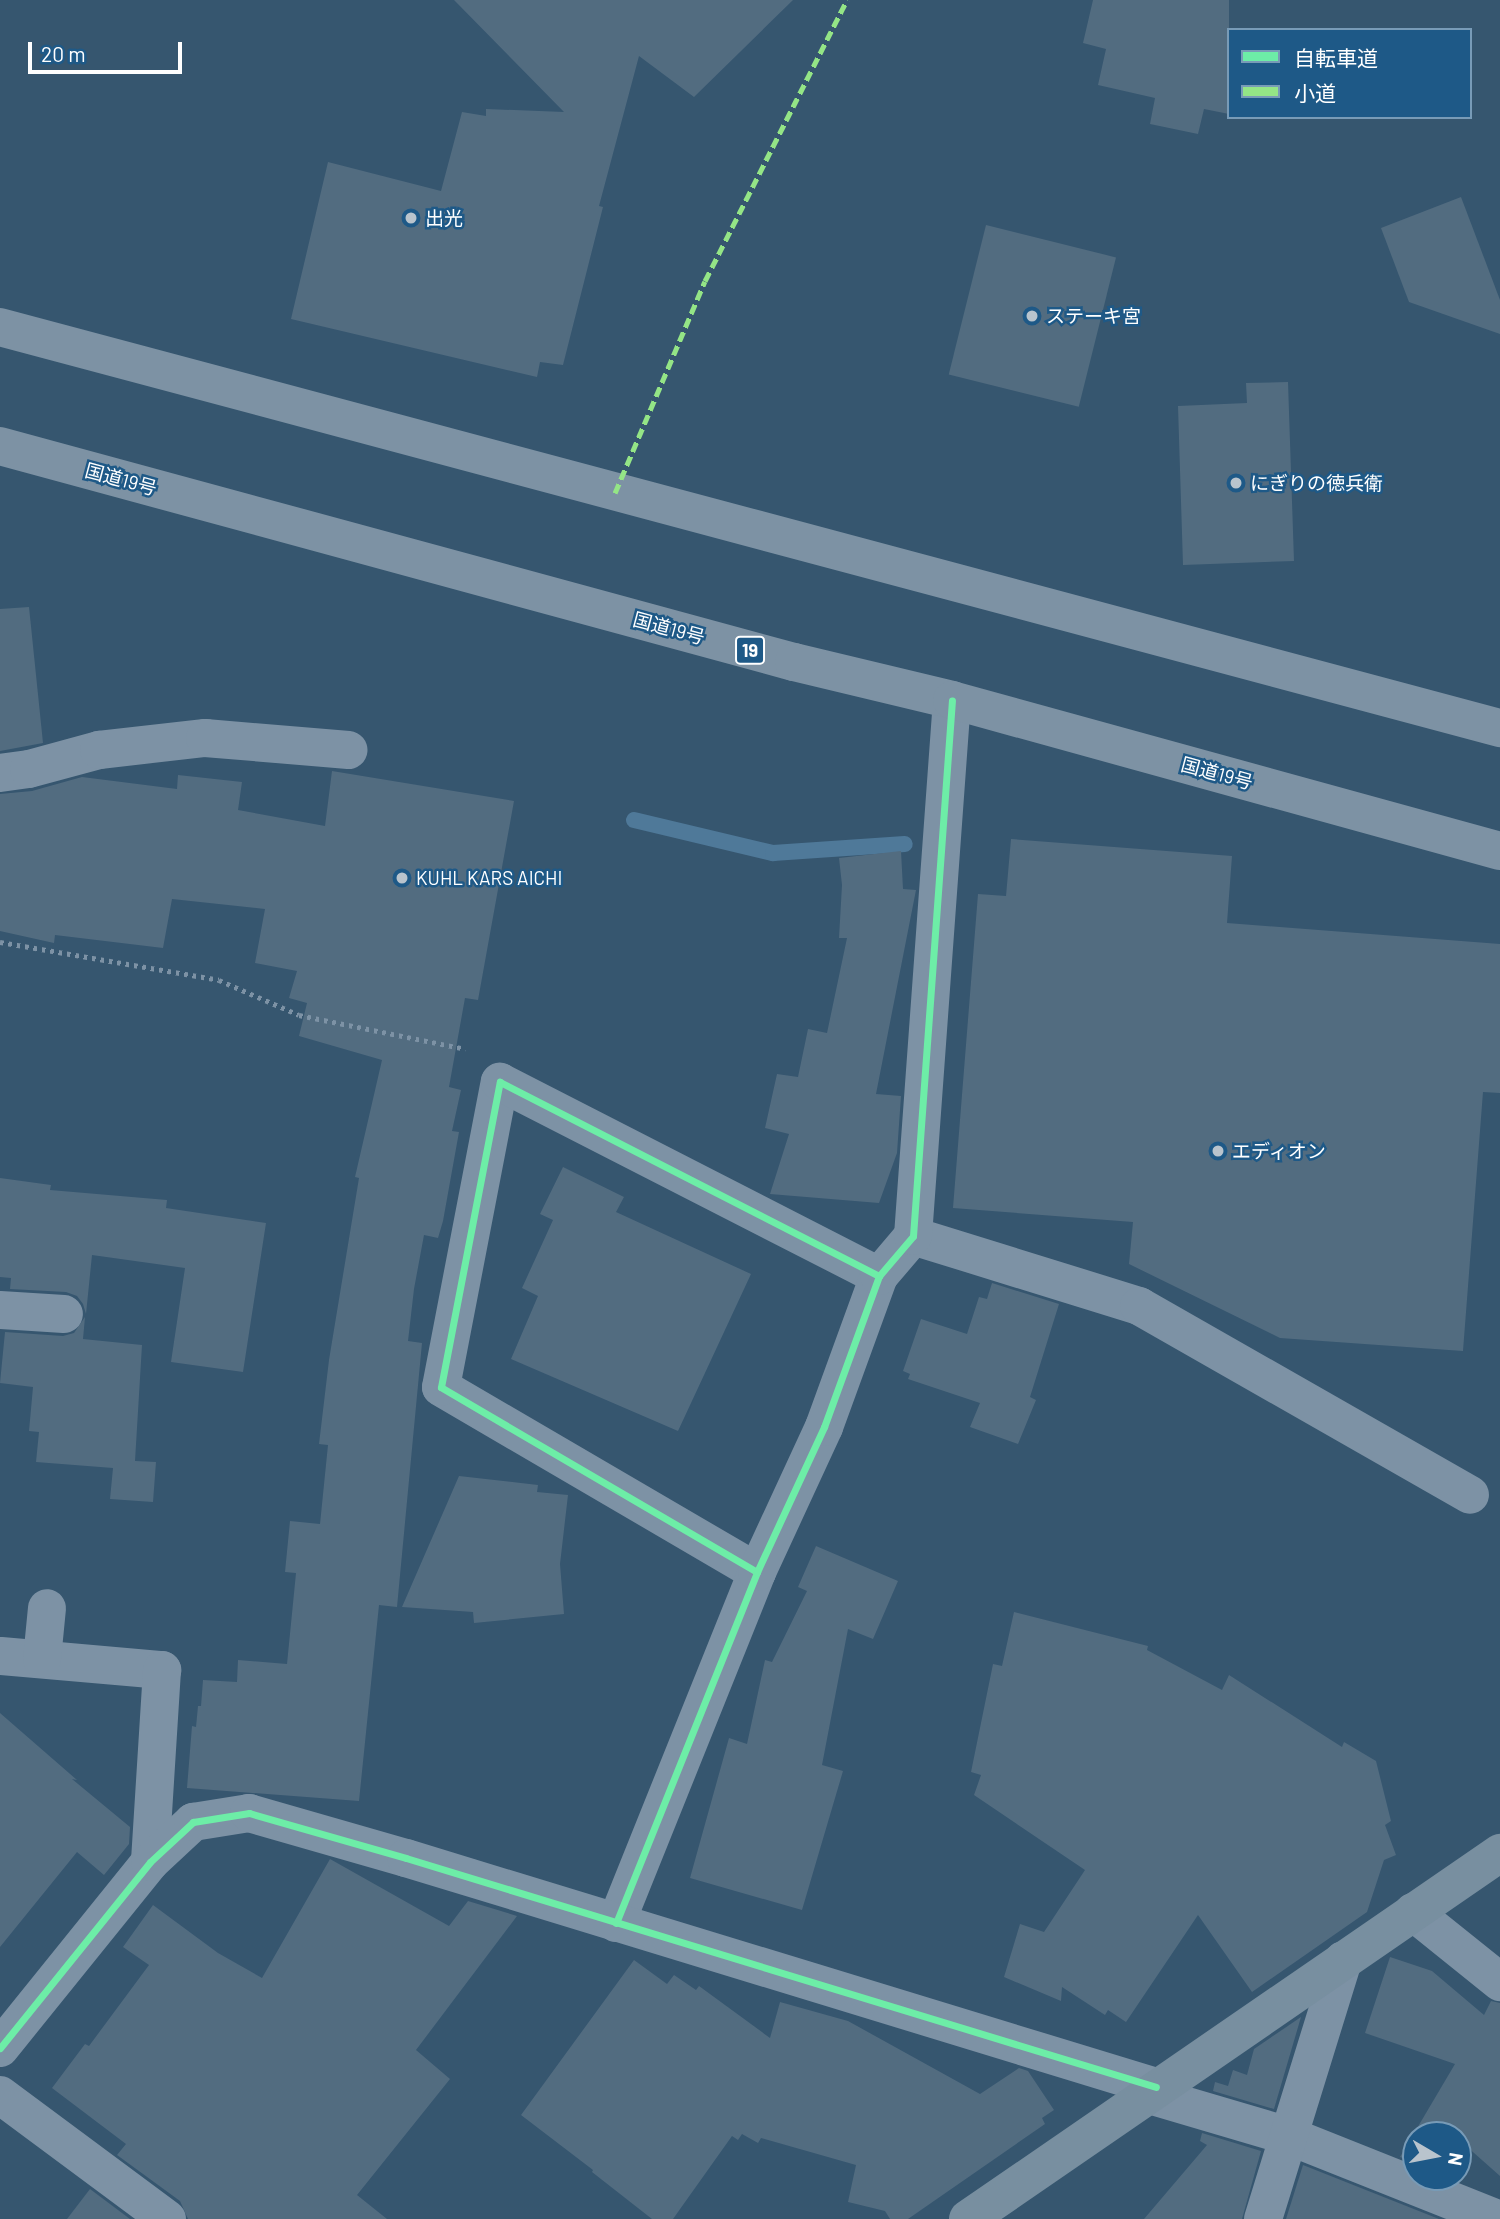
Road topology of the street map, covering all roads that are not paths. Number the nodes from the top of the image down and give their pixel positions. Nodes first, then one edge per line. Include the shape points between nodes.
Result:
1 (0, 327) edge
2 (0, 446) edge
3 (952, 700) junction
4 (1500, 728) edge
5 (348, 750) dead end
6 (0, 773) edge
7 (1500, 851) edge
8 (913, 1236) junction
9 (878, 1276) junction
10 (0, 1310) edge
11 (64, 1314) dead end
12 (1470, 1495) dead end
13 (757, 1573) junction
14 (47, 1608) dead end
15 (1, 1657) edge
16 (41, 1659) junction
17 (1500, 1853) edge
18 (150, 1862) junction
19 (1413, 1912) junction
20 (616, 1923) junction
21 (1343, 1960) junction
22 (1500, 1982) edge
23 (0, 2048) edge
24 (1151, 2091) junction
25 (0, 2095) edge
26 (1289, 2136) junction
27 (167, 2219) edge
28 (968, 2219) edge
29 (1263, 2219) edge
30 (1498, 2219) edge

1 - 4 highway
2 - 3 highway, 国道19号 / 19 via 781,659
3 - 7 highway, 国道19号 / 19
3 - 8 street
5 - 6 street via 205,738 99,750
8 - 9 street
8 - 12 street via 1139,1306
9 - 13 street via 824,1427
9 - 13 street via 500,1082 441,1387
10 - 11 street
13 - 20 street
14 - 16 street
15 - 16 street
16 - 18 street via 162,1670
17 - 19 street
18 - 20 street via 193,1822 249,1813
18 - 23 street
19 - 21 street
19 - 22 street
20 - 24 street
21 - 24 street
21 - 26 street
24 - 26 street
24 - 28 street
25 - 27 street
26 - 29 street
26 - 30 street

